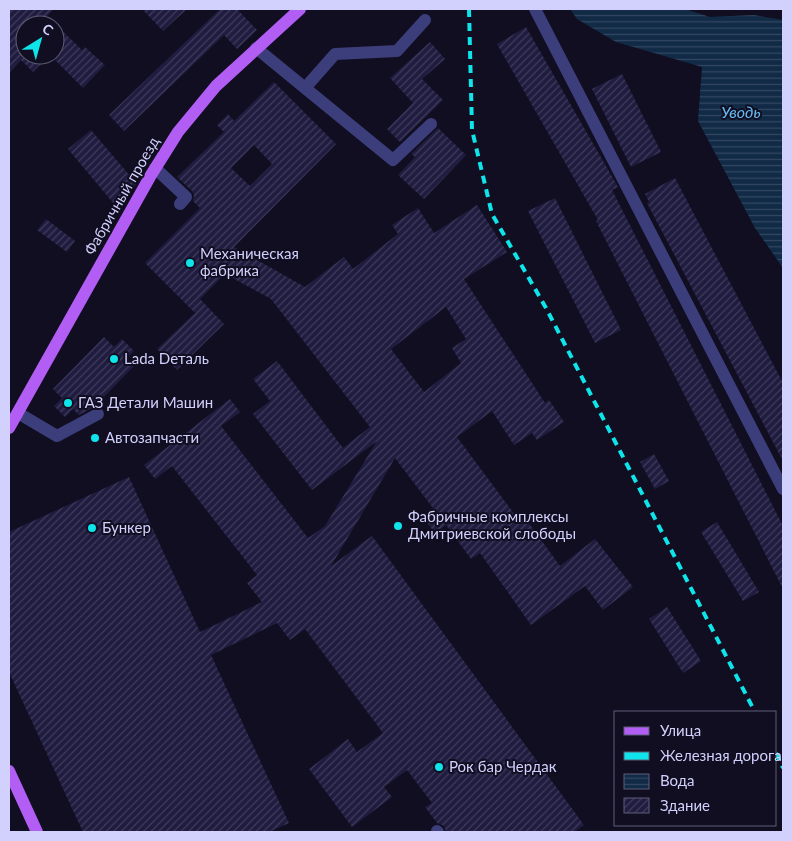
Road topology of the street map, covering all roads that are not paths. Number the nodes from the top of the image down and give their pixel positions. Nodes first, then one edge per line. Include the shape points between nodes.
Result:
1 (300, 9) edge
2 (535, 9) edge
3 (425, 20) dead end
4 (256, 48) junction
5 (305, 88) junction
6 (431, 124) dead end
7 (155, 168) junction
8 (180, 204) dead end
9 (18, 413) junction
10 (98, 414) dead end
11 (9, 428) edge
12 (783, 489) edge
13 (9, 771) edge
14 (37, 832) edge

1 - 4 main road, Фабричный проезд
2 - 12 lane
3 - 5 lane via 397,51 335,54
4 - 5 lane
4 - 7 main road, Фабричный проезд via 216,86 178,132
5 - 6 lane via 393,160
7 - 8 lane via 186,197
7 - 9 main road, Фабричный проезд
9 - 10 lane via 57,436
9 - 11 main road, Фабричный проезд
13 - 14 main road

